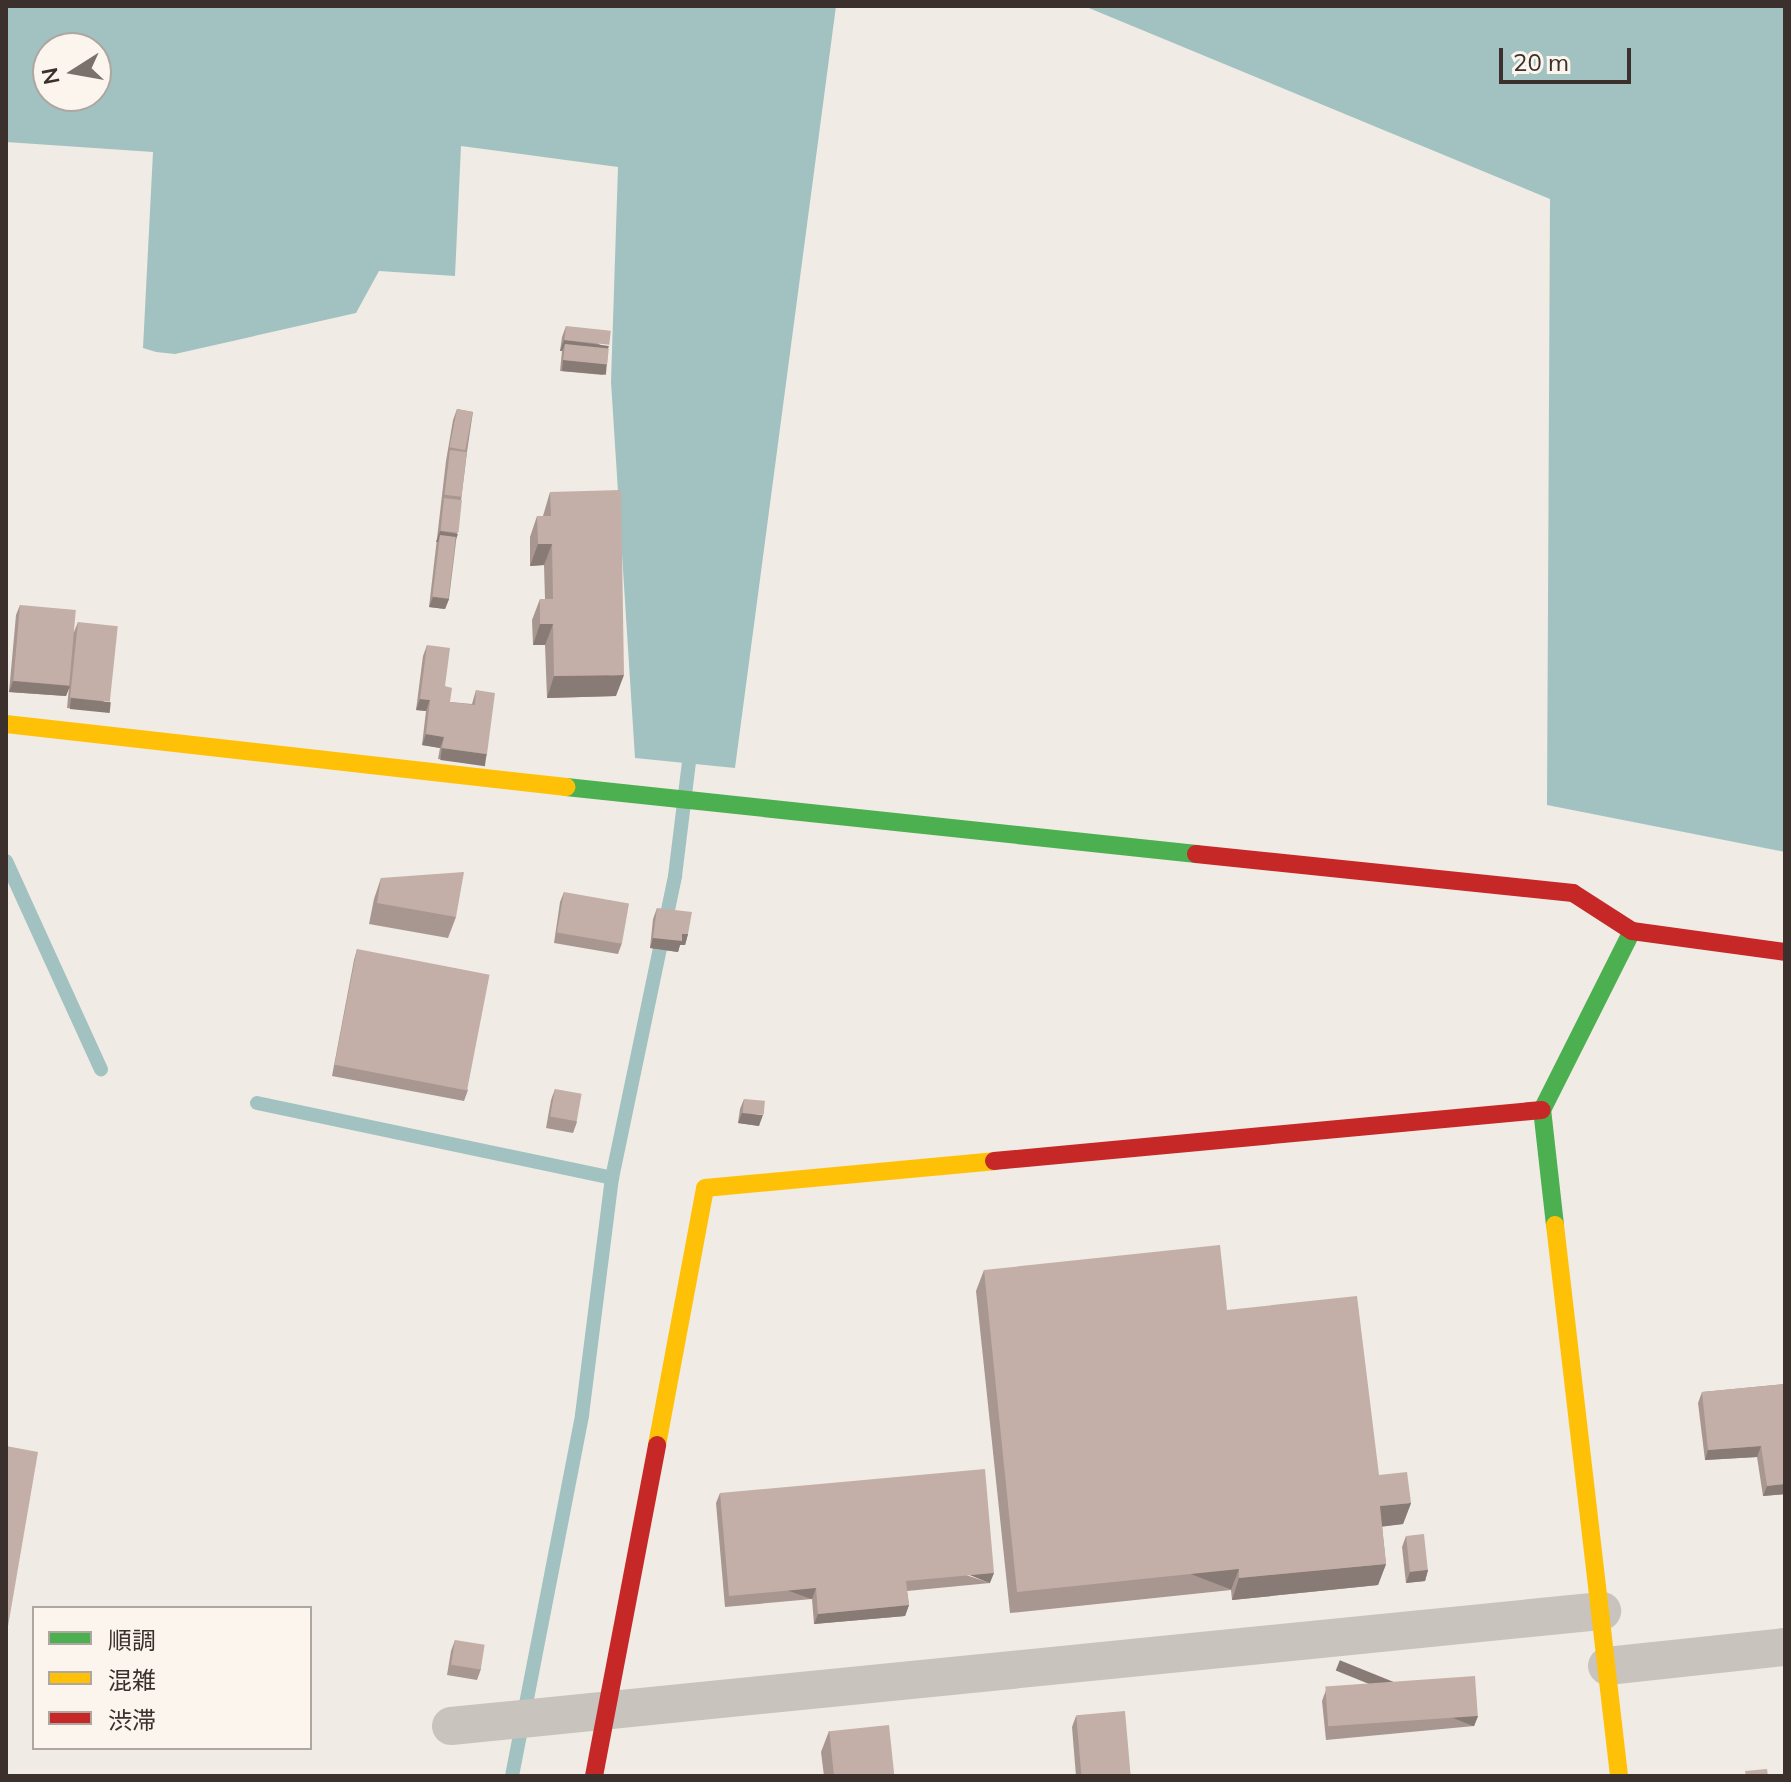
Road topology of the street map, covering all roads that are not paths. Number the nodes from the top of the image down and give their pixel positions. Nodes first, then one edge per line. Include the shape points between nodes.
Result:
1 (6, 724) edge
2 (1632, 931) junction
3 (1785, 952) edge
4 (1542, 1110) junction
5 (1602, 1611) junction
6 (1785, 1647) edge
7 (1607, 1666) junction
8 (606, 1707) junction
9 (451, 1726) dead end
10 (594, 1776) edge
11 (1619, 1776) edge

1 - 2 street via 830,817 1573,893
2 - 3 street
2 - 4 street
4 - 5 street
4 - 8 street via 705,1188
5 - 7 street
5 - 8 street
6 - 7 street
7 - 11 street
8 - 9 street
8 - 10 street

